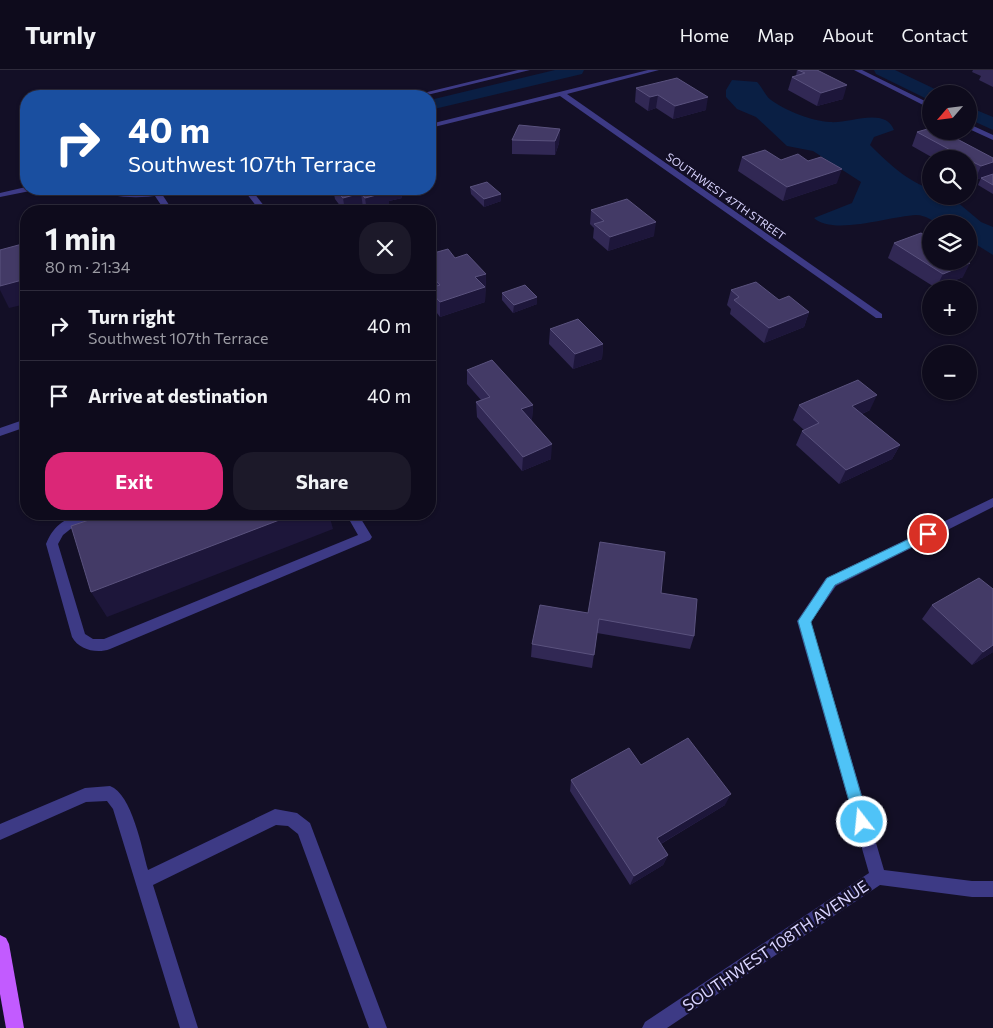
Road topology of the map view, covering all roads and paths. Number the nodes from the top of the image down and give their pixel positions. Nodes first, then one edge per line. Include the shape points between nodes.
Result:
1 (527, 70) edge
2 (656, 70) edge
3 (857, 70) edge
4 (436, 91) edge
5 (561, 93) junction
6 (922, 102) edge
7 (436, 124) edge
8 (978, 130) edge
9 (993, 138) edge
10 (20, 191) edge
11 (0, 195) edge
12 (252, 195) edge
13 (259, 205) edge
14 (879, 316) dead end
15 (20, 425) edge
16 (0, 432) edge
17 (993, 502) edge
18 (77, 520) edge
19 (356, 520) edge
20 (0, 832) edge
21 (878, 877) junction
22 (144, 881) junction
23 (993, 889) edge
24 (0, 944) edge
25 (15, 1028) edge
26 (189, 1028) edge
27 (378, 1028) edge
28 (650, 1028) edge

1 - 4 street
2 - 5 street
3 - 6 street
5 - 7 street
5 - 14 street, SOUTHWEST 47TH STREET
8 - 9 street
10 - 11 street
12 - 13 street
15 - 16 street
17 - 21 street via 831,582 804,621
18 - 19 street via 65,524 55,534 52,544 79,637 91,645 105,645 366,537
20 - 22 street via 85,795 110,793 120,805
21 - 23 street, SOUTHWEST 108TH AVENUE
21 - 28 street, SOUTHWEST 108TH AVENUE
22 - 26 street
22 - 27 street via 275,818 291,818 304,829
24 - 25 main road

